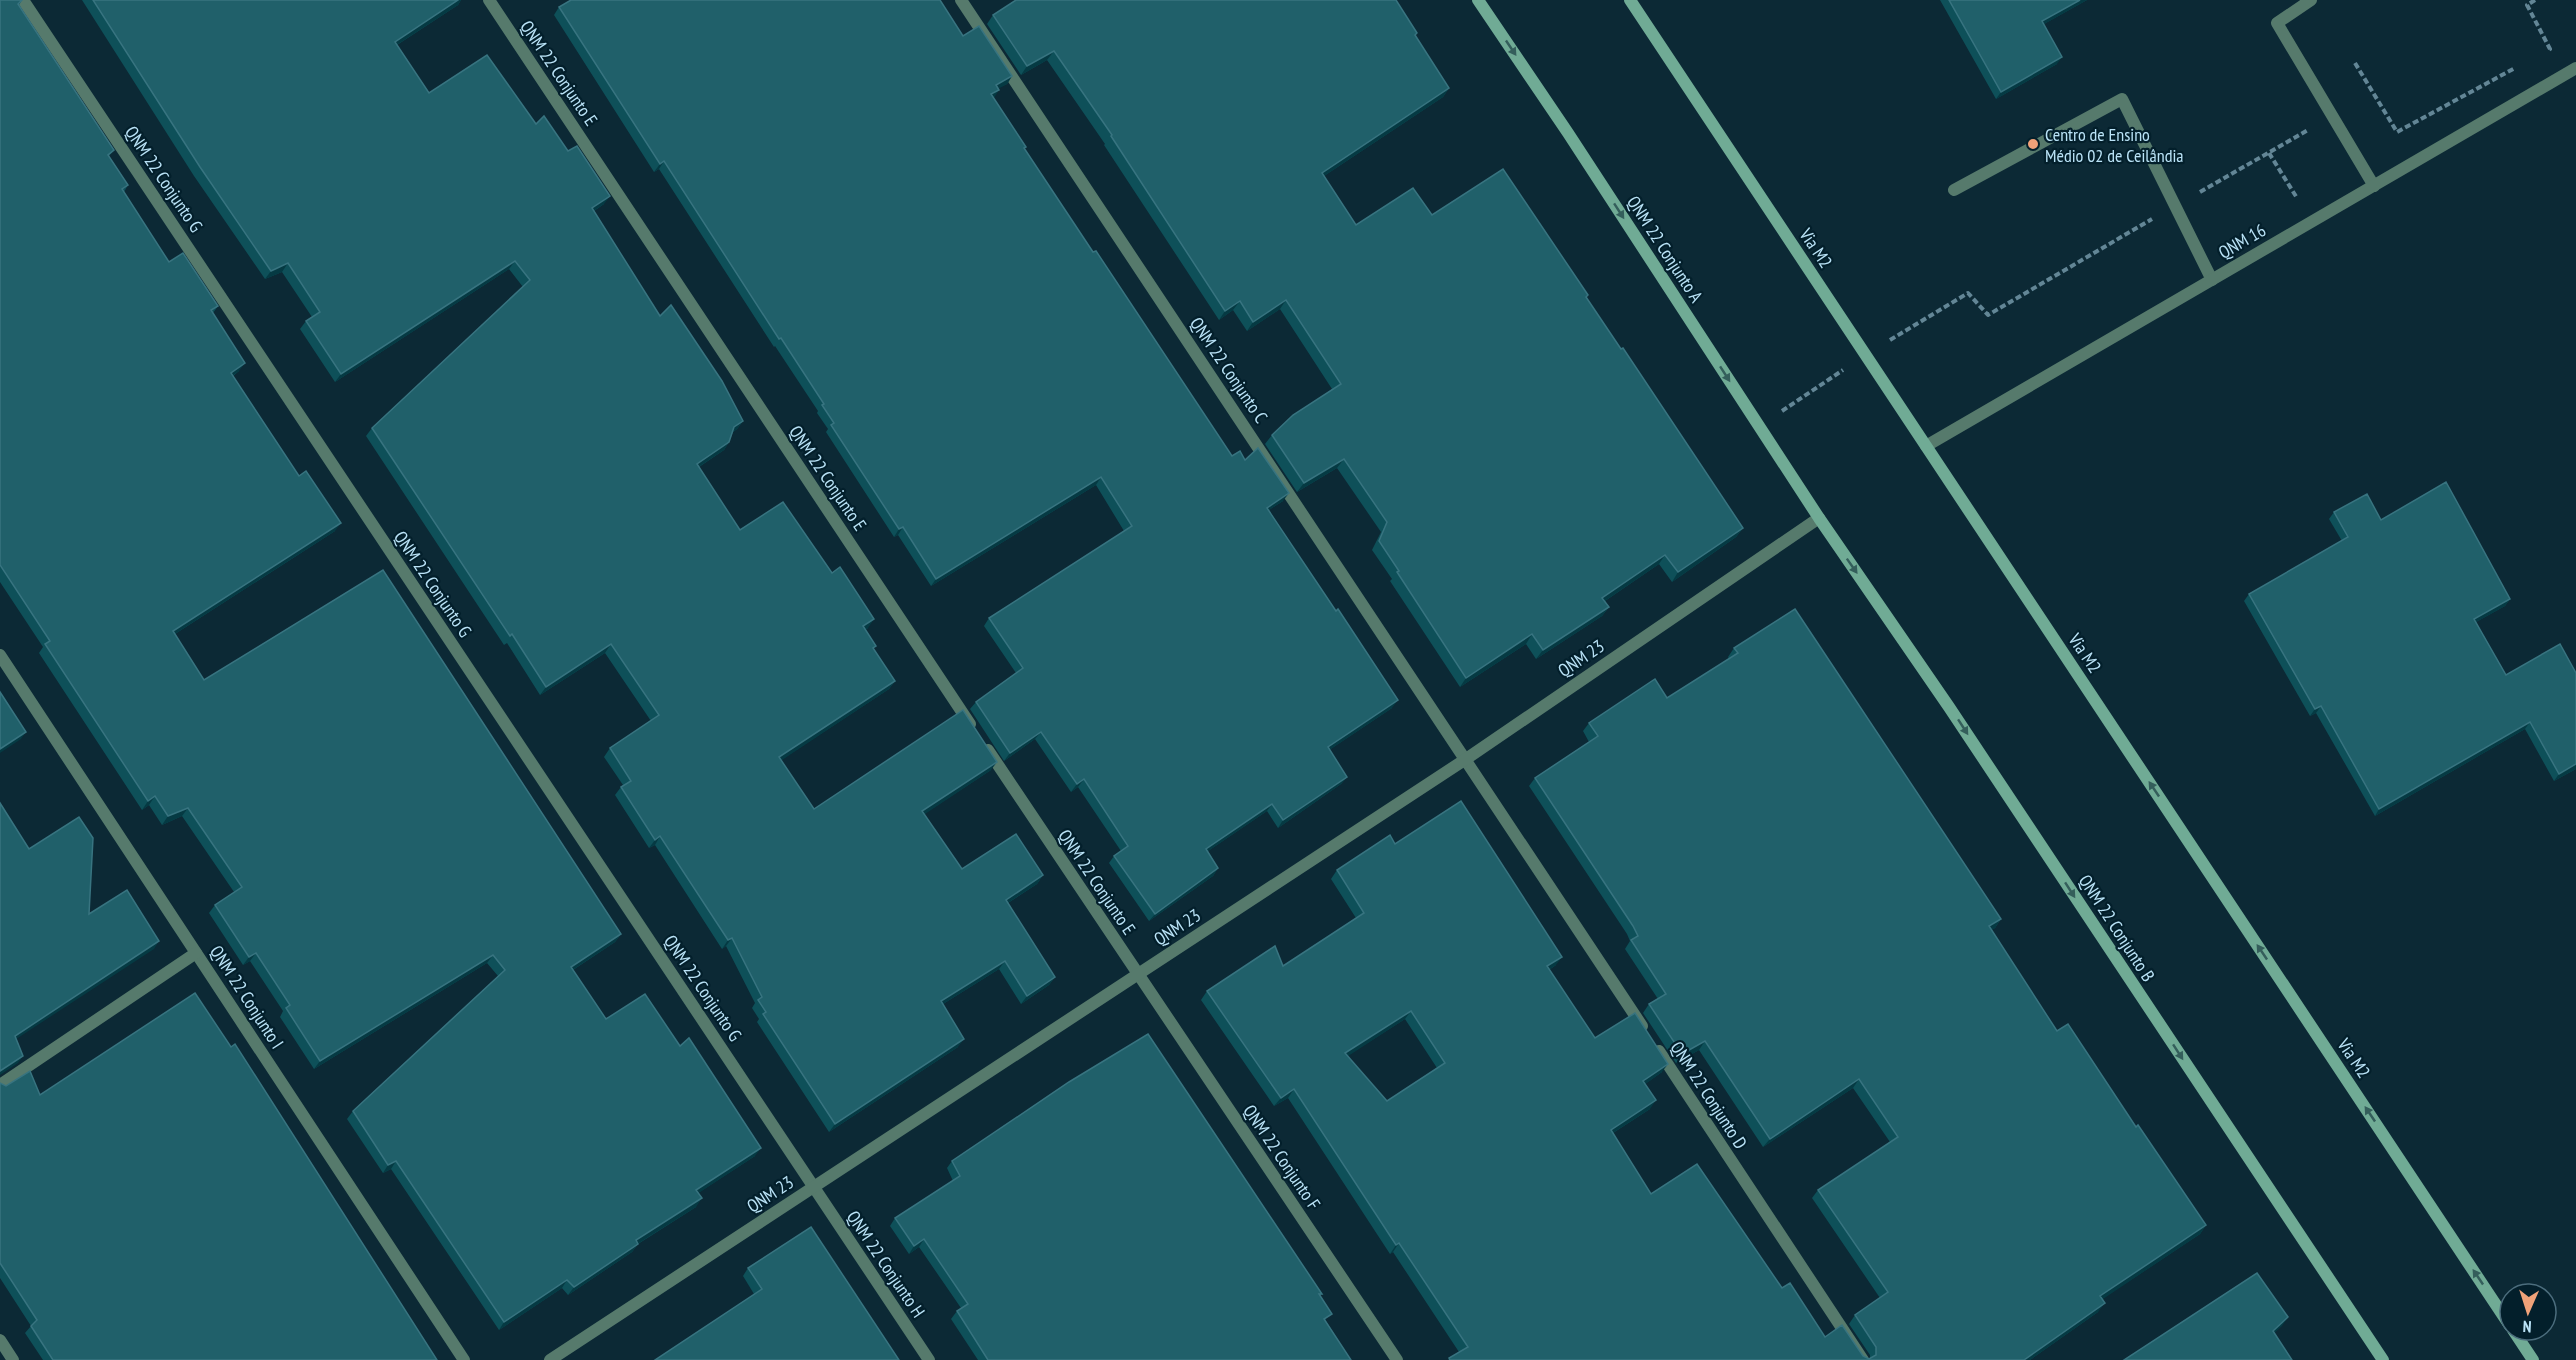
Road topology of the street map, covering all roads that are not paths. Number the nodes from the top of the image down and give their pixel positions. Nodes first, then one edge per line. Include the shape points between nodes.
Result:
1 (23, 0) edge
2 (489, 0) edge
3 (962, 0) edge
4 (1478, 0) edge
5 (1629, 0) edge
6 (2311, 0) edge
7 (2576, 68) edge
8 (2374, 186) junction
9 (1954, 190) dead end
10 (2212, 280) junction
11 (1926, 446) junction
12 (1819, 518) junction
13 (0, 655) edge
14 (1466, 759) junction
15 (196, 953) junction
16 (1137, 975) junction
17 (0, 1085) edge
18 (813, 1187) junction
19 (2498, 1308) edge
20 (0, 1340) edge
21 (2521, 1342) edge
22 (13, 1360) edge
23 (464, 1360) edge
24 (550, 1360) edge
25 (929, 1360) edge
26 (1397, 1360) edge
27 (1863, 1360) edge
28 (2383, 1360) edge
29 (2533, 1360) edge

1 - 18 street, QNM 22 Conjunto G
2 - 16 street, QNM 22 Conjunto E
3 - 14 street, QNM 22 Conjunto C
4 -> 12 main road, QNM 22 Conjunto A
5 - 11 main road, Via M2
6 - 8 street via 2277,23
7 - 8 street, QNM 16
8 - 10 street, QNM 16
9 - 10 street via 2122,99
10 - 11 street, QNM 16
19 -> 11 main road, Via M2
12 - 14 street, QNM 23
12 -> 28 main road, QNM 22 Conjunto B
13 - 15 street, QNM 22 Conjunto I
14 - 16 street, QNM 23
14 - 27 street, QNM 22 Conjunto D
15 - 17 street
15 - 23 street, QNM 22 Conjunto I
16 - 18 street, QNM 23
16 - 26 street, QNM 22 Conjunto F
18 - 24 street, QNM 23
18 - 25 street, QNM 22 Conjunto H
20 - 22 street
21 - 29 main road

